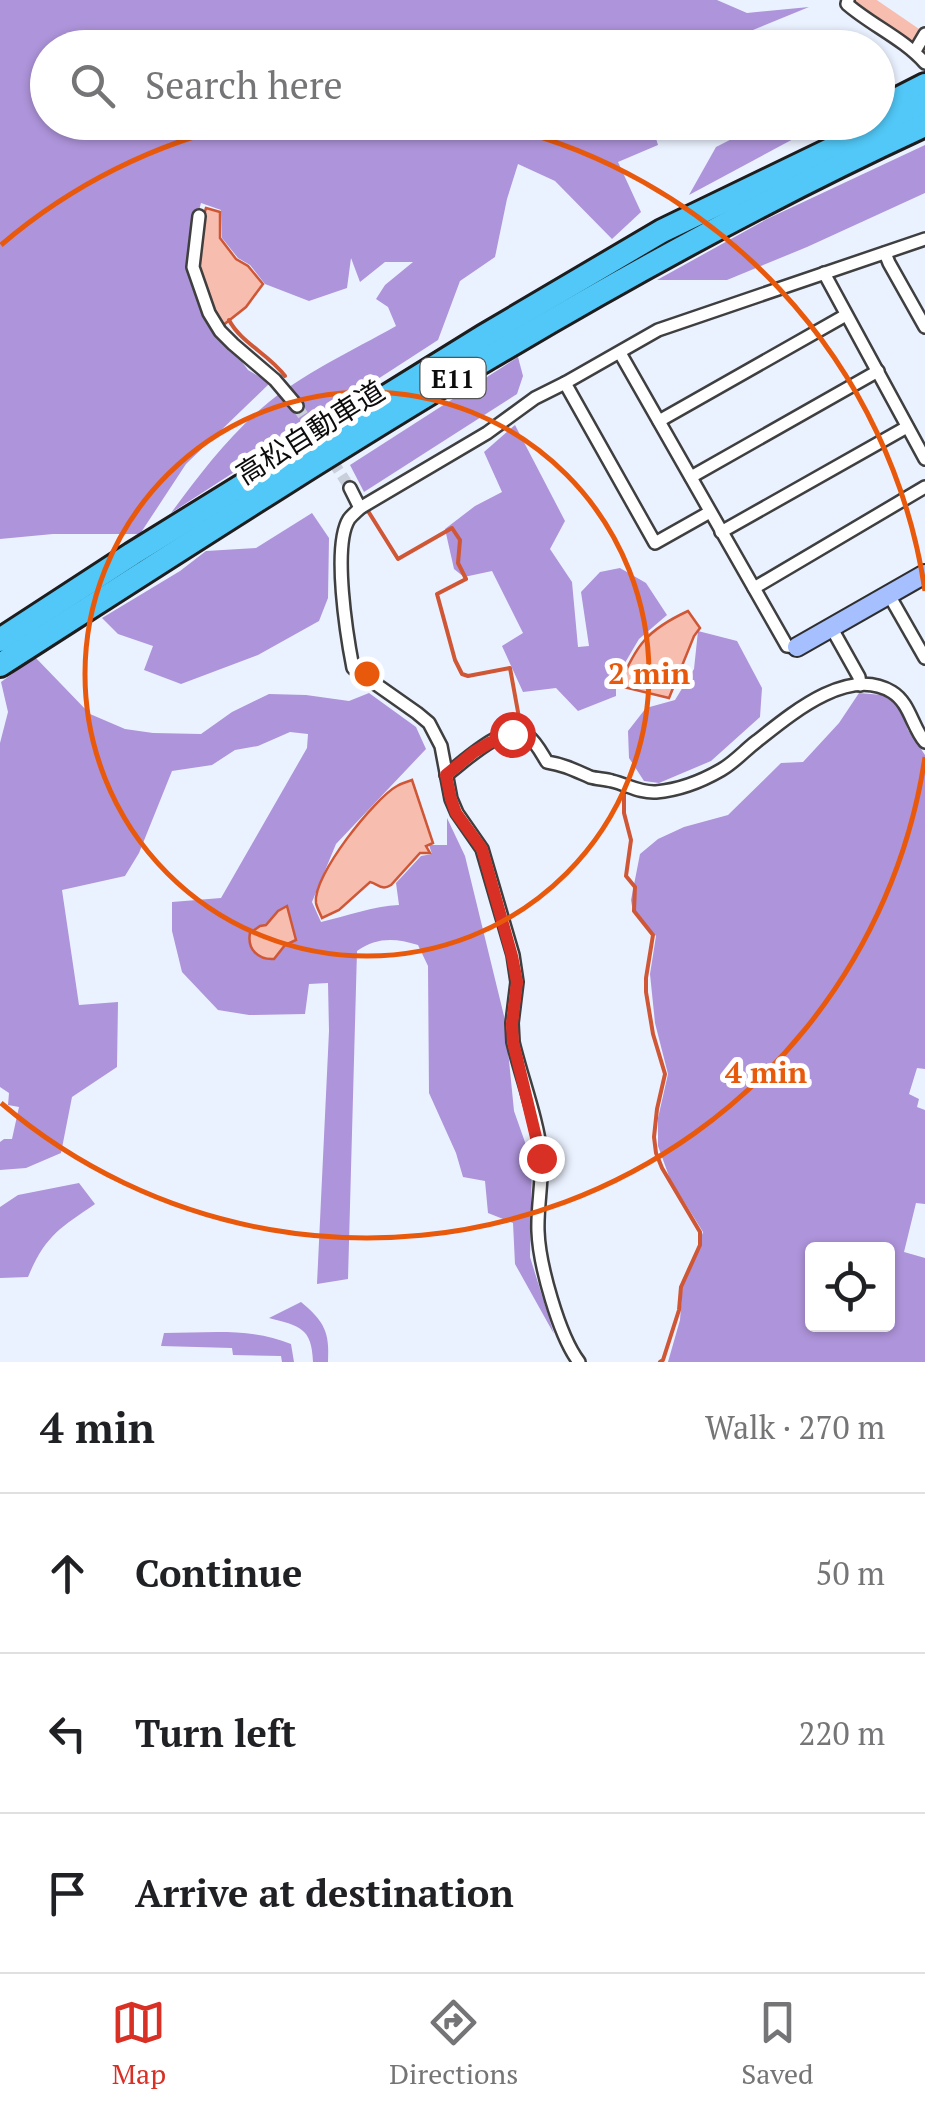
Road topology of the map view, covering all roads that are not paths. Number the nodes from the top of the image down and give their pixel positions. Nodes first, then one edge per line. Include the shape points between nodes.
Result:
1 (848, 0) edge
2 (889, 30) edge
3 (895, 33) edge
4 (919, 43) edge
5 (925, 64) edge
6 (925, 85) edge
7 (895, 100) edge
8 (925, 104) edge
9 (895, 118) edge
10 (925, 124) edge
11 (895, 138) edge
12 (819, 140) edge
13 (848, 140) edge
14 (890, 140) edge
15 (199, 216) dead end
16 (662, 231) junction
17 (925, 239) edge
18 (885, 252) junction
19 (824, 273) junction
20 (846, 315) junction
21 (925, 326) edge
22 (620, 353) junction
23 (878, 371) junction
24 (565, 383) junction
25 (297, 406) tunnel mouth
26 (659, 422) junction
27 (907, 426) junction
28 (925, 458) edge
29 (691, 476) junction
30 (925, 487) edge
31 (350, 488) tunnel mouth
32 (360, 508) junction
33 (710, 512) junction
34 (722, 532) junction
35 (925, 574) edge
36 (754, 588) junction
37 (888, 595) junction
38 (832, 628) junction
39 (0, 640) edge
40 (797, 647) joint
41 (925, 657) edge
42 (0, 665) edge
43 (860, 684) junction
44 (925, 742) edge
45 (446, 775) junction
46 (579, 1362) edge

1 - 2 street via 864,19
3 - 4 street
4 - 5 street
6 - 7 highway
8 - 9 highway, 高松自動車道 / E11
10 - 11 highway, 高松自動車道 / E11
12 - 16 highway
13 - 16 highway, 高松自動車道 / E11
14 - 42 highway, 高松自動車道 / E11 via 676,249 494,353
15 - 25 street via 193,267 209,313
16 - 39 highway, 高松自動車道 / E11
17 - 18 street
18 - 19 street
18 - 21 street
19 - 20 street
19 - 22 street via 658,330
20 - 23 street
20 - 26 street
22 - 24 street
22 - 26 street
23 - 27 street
23 - 29 street
24 - 32 street
24 - 33 street via 654,543
26 - 29 street
27 - 28 street
27 - 34 street
29 - 33 street
30 - 36 street
31 - 32 street
32 - 45 street via 343,540 353,668 429,724
33 - 34 street
34 - 36 street
35 - 37 street
36 - 40 street via 787,646
37 - 38 street
37 - 41 street
38 - 40 street
38 - 43 street
43 - 44 street via 892,692
43 - 45 street via 832,690 724,769 671,789 641,792 547,762 522,733 491,742
45 - 46 street via 456,813 482,849 512,956 513,1042 541,1158 540,1251

